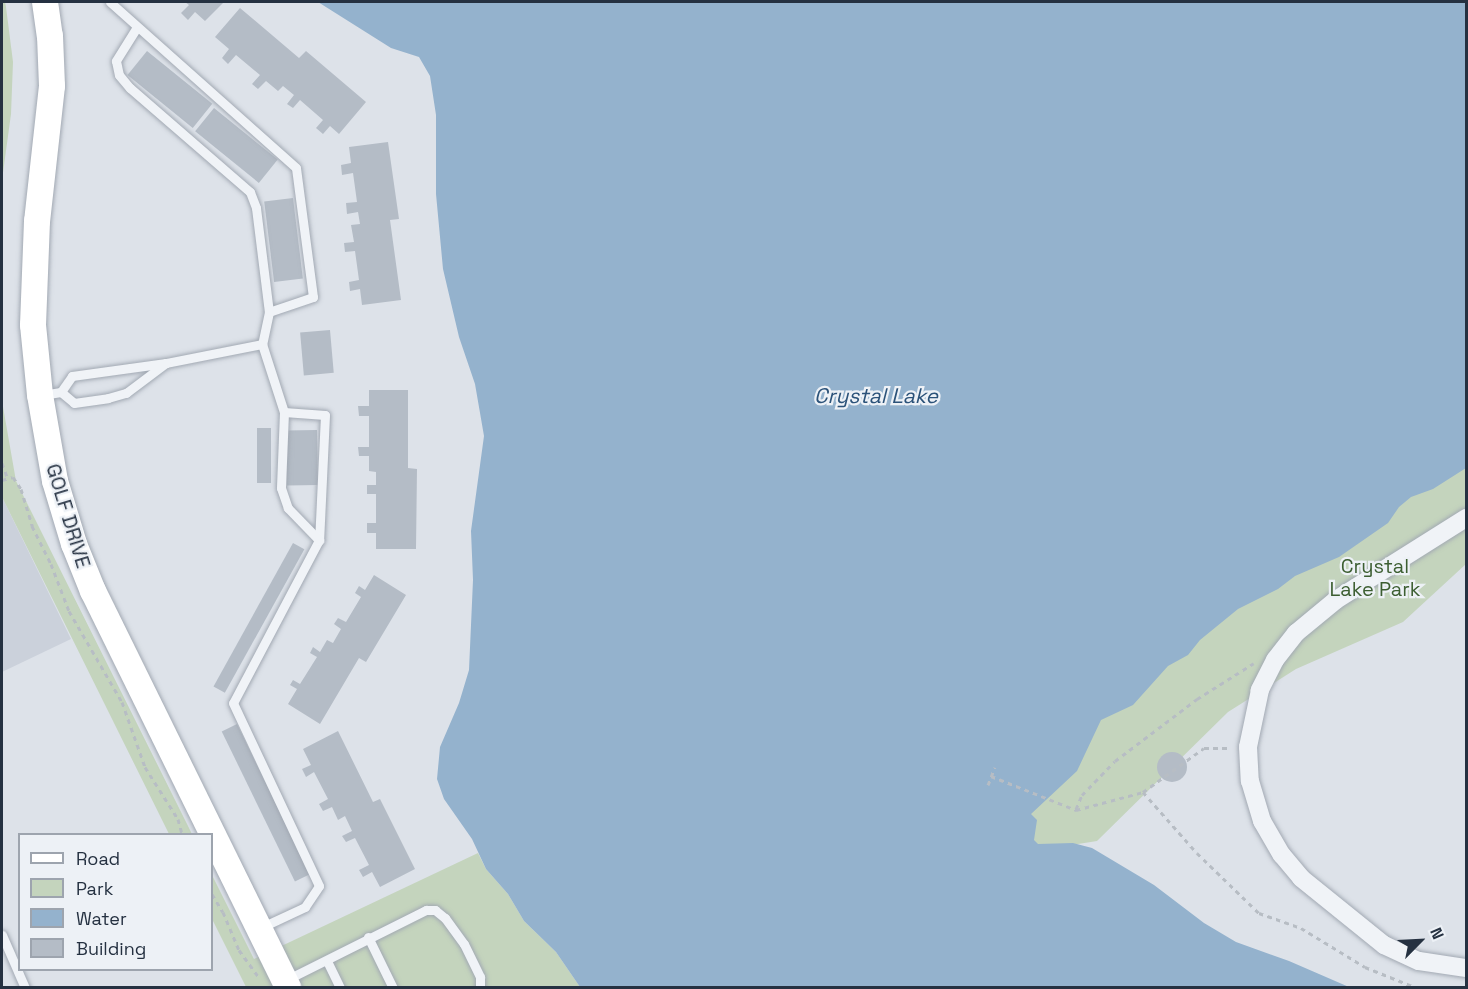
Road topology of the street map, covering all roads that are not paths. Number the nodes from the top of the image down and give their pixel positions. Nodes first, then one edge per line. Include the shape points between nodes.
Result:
1 (45, 2) edge
2 (110, 2) edge
3 (137, 27) junction
4 (269, 312) junction
5 (262, 344) junction
6 (166, 363) junction
7 (50, 394) junction
8 (284, 412) junction
9 (1467, 518) edge
10 (320, 540) junction
11 (212, 833) edge
12 (213, 835) edge
13 (259, 929) junction
14 (2, 935) edge
15 (368, 937) junction
16 (327, 961) junction
17 (18, 967) edge
18 (1467, 968) edge
19 (19, 971) edge
20 (280, 985) edge
21 (25, 987) edge
22 (340, 987) edge
23 (393, 987) edge
24 (480, 987) edge

1 - 7 street, GOLF DRIVE via 52,79 36,221 33,325
2 - 3 lane
3 - 4 lane via 116,61 119,75 250,192 256,208
3 - 4 lane via 296,168 313,297
4 - 5 lane
5 - 6 lane
5 - 8 lane
6 - 7 lane via 72,376
6 - 7 lane via 126,393 108,398 74,403
7 - 11 street, GOLF DRIVE via 57,489 87,578
8 - 10 lane via 281,488 288,508
8 - 10 lane via 325,415
9 - 18 street via 1322,610 1285,647 1260,690 1248,747 1257,808 1271,838 1301,878 1384,945 1419,961
10 - 13 lane via 233,703 319,886 305,907
12 - 13 street, GOLF DRIVE
13 - 20 street, GOLF DRIVE
14 - 17 lane
15 - 16 lane
15 - 23 lane
15 - 24 lane via 426,910 435,910 464,944 480,977
16 - 20 lane
16 - 22 lane
19 - 21 lane

